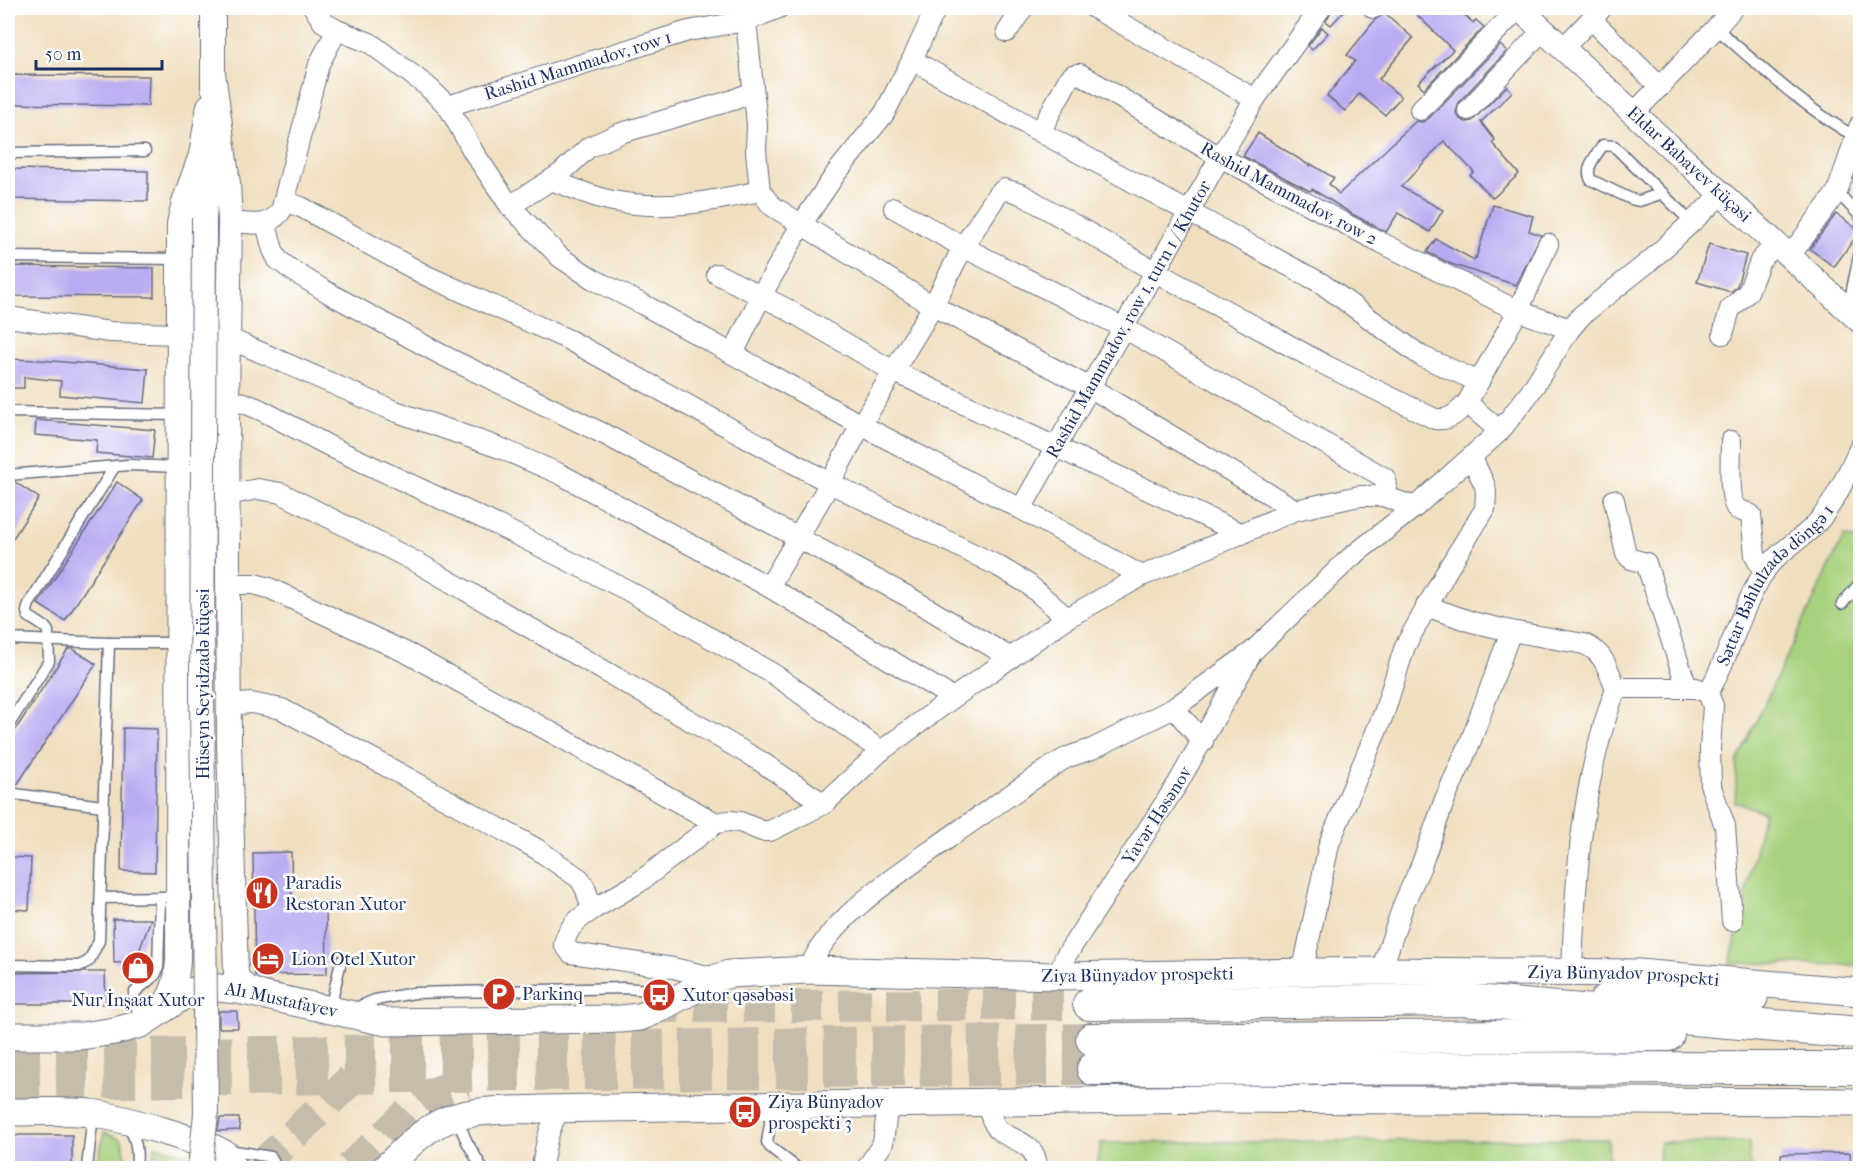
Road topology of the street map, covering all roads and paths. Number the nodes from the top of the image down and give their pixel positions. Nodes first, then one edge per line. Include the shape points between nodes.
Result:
1 (213, 8) edge
2 (314, 8) edge
3 (779, 8) edge
4 (936, 8) edge
5 (1023, 8) edge
6 (1094, 8) edge
7 (1321, 8) edge
8 (1519, 8) edge
9 (1733, 8) edge
10 (1596, 13) edge
11 (746, 21) junction
12 (1716, 28) junction
13 (1544, 29) junction
14 (337, 30) junction
15 (1007, 32) dead end
16 (1564, 47) junction
17 (912, 60) junction
18 (213, 74) junction
19 (1660, 87) junction
20 (752, 92) junction
21 (1255, 99) junction
22 (448, 106) junction
23 (1420, 110) dead end
24 (1468, 110) dead end
25 (1635, 112) junction
26 (1858, 131) edge
27 (1041, 132) junction
28 (145, 151) dead end
29 (8, 153) edge
30 (1220, 157) junction
31 (551, 180) junction
32 (760, 191) junction
33 (1837, 192) junction
34 (1663, 194) junction
35 (1722, 194) junction
36 (284, 201) junction
37 (510, 206) junction
38 (894, 208) dead end
39 (1189, 212) junction
40 (1860, 216) edge
41 (230, 222) junction
42 (1692, 223) junction
43 (266, 224) junction
44 (801, 225) junction
45 (1548, 244) dead end
46 (963, 247) junction
47 (1783, 250) junction
48 (1860, 251) edge
49 (8, 257) edge
50 (179, 259) junction
51 (1156, 272) junction
52 (717, 274) dead end
53 (761, 296) junction
54 (933, 306) junction
55 (1518, 311) junction
56 (1854, 315) edge
57 (8, 317) edge
58 (1124, 328) junction
59 (1570, 329) junction
60 (178, 334) junction
61 (1723, 334) dead end
62 (228, 338) junction
63 (733, 354) junction
64 (893, 371) junction
65 (1479, 382) junction
66 (1089, 387) junction
67 (227, 401) junction
68 (1467, 404) junction
69 (8, 412) edge
70 (178, 415) junction
71 (861, 425) junction
72 (1500, 431) junction
73 (1731, 441) dead end
74 (1055, 446) junction
75 (1860, 447) edge
76 (1472, 458) junction
77 (115, 466) junction
78 (178, 467) junction
79 (8, 475) edge
80 (830, 483) junction
81 (228, 495) junction
82 (1383, 496) junction
83 (1614, 500) dead end
84 (1415, 507) junction
85 (1021, 509) junction
86 (1296, 510) junction
87 (1242, 534) junction
88 (797, 538) junction
89 (1764, 573) junction
90 (1142, 576) junction
91 (1860, 583) edge
92 (229, 584) junction
93 (769, 587) junction
94 (1842, 604) dead end
95 (1426, 606) junction
96 (1067, 618) junction
97 (1511, 631) junction
98 (8, 639) edge
99 (49, 642) junction
100 (109, 643) junction
101 (177, 643) junction
102 (1253, 651) junction
103 (1011, 658) junction
104 (1616, 688) junction
105 (1687, 688) junction
106 (1708, 693) junction
107 (953, 698) junction
108 (229, 705) junction
109 (1174, 708) junction
110 (8, 726) edge
111 (1203, 742) junction
112 (229, 744) junction
113 (177, 746) junction
114 (881, 751) junction
115 (8, 793) edge
116 (824, 804) junction
117 (102, 806) junction
118 (716, 823) junction
119 (169, 897) junction
120 (101, 898) junction
121 (592, 910) junction
122 (1732, 921) dead end
123 (233, 926) junction
124 (341, 961) dead end
125 (8, 965) edge
126 (809, 970) junction
127 (1381, 971) junction
128 (1572, 972) junction
129 (1302, 974) junction
130 (1059, 976) junction
131 (716, 978) junction
132 (1860, 992) edge
133 (679, 997) junction
134 (1860, 998) edge
135 (279, 1000) junction
136 (1462, 1000) junction
137 (1089, 1004) tunnel mouth
138 (337, 1011) junction
139 (149, 1019) junction
140 (423, 1022) joint
141 (1860, 1034) edge
142 (8, 1036) edge
143 (1860, 1068) edge
144 (986, 1101) junction
145 (1860, 1102) edge
146 (888, 1103) junction
147 (773, 1106) junction
148 (560, 1110) junction
149 (8, 1112) edge
150 (93, 1113) junction
151 (456, 1117) junction
152 (121, 1119) junction
153 (205, 1158) edge
154 (87, 1168) edge
155 (136, 1168) edge
156 (231, 1168) edge
157 (265, 1168) edge
158 (385, 1168) edge
159 (482, 1168) edge
160 (542, 1168) edge
161 (797, 1168) edge
162 (867, 1168) edge
163 (1036, 1168) edge

1 - 18 street
2 - 14 street via 323,22
3 - 11 street, Rashid Mammadov, row 1
4 - 17 street
5 - 15 street
6 - 21 street
7 - 21 street, Rashid Mammadov, row 1, turn 1 / Khutor
8 - 13 street, Eldar Babayev küçəsi
8 - 23 street
9 - 12 street
10 - 16 street
10 - 19 street
11 - 20 street
11 - 22 street, Rashid Mammadov, row 1 via 688,31
12 - 19 street
12 - 26 lane via 1827,121
13 - 16 street, Eldar Babayev küçəsi
13 - 24 street
14 - 22 street via 370,43
14 - 36 street via 319,64
16 - 25 street, Eldar Babayev küçəsi
17 - 27 street
17 - 44 street via 884,114
18 - 41 street
18 - 50 street via 201,155 180,213
18 - 153 street, Hüseyn Seyidzadə küçəsi, bridge via 204,209
19 - 25 street
20 - 31 street via 589,147
20 - 32 street
21 - 30 street, Rashid Mammadov, row 1, turn 1 / Khutor
22 - 37 street
25 - 35 street, Eldar Babayev küçəsi
26 - 33 street
27 - 30 street, Rashid Mammadov, row 2 via 1068,80 1080,74
27 - 39 street
28 - 29 lane
30 - 39 street, Rashid Mammadov, row 1, turn 1 / Khutor
30 - 55 street, Rashid Mammadov, row 2
31 - 32 street via 611,201 663,207
31 - 37 street
32 - 44 street via 772,206
33 - 40 lane
33 - 47 street
34 - 34 lane via 1614,146 1603,145 1589,169 1591,180 1631,199 1639,201
34 - 42 lane
35 - 42 street
35 - 47 street, Eldar Babayev küçəsi
36 - 43 street via 282,211
36 - 80 street via 425,275 569,340
37 - 63 street via 561,258
38 - 46 street
39 - 51 street, Rashid Mammadov, row 1, turn 1 / Khutor
39 - 65 street via 1321,283 1421,356
41 - 43 street
41 - 62 street
42 - 59 street
43 - 88 street via 278,260 327,292
44 - 53 street
44 - 54 street
45 - 55 street
46 - 51 street via 998,195 1009,189
46 - 54 street
46 - 58 street
47 - 56 street, Eldar Babayev küçəsi
47 - 61 street via 1760,261 1748,292 1730,309
48 - 56 lane
49 - 50 lane
50 - 60 street
51 - 58 street, Rashid Mammadov, row 1, turn 1 / Khutor
51 - 68 street via 1325,365 1435,419 1445,420
52 - 53 street
53 - 63 street
53 - 64 street
54 - 64 street
54 - 66 street
55 - 59 street, Rashid Mammadov, row 2
55 - 65 street
57 - 60 street via 110,332
58 - 66 street, Rashid Mammadov, row 1, turn 1 / Khutor
58 - 82 street via 1385,478
59 - 72 street
60 - 70 street
62 - 67 street
62 - 93 street via 392,410 560,474
63 - 71 street
64 - 71 street
64 - 74 street
65 - 68 street
66 - 74 street, Rashid Mammadov, row 1, turn 1 / Khutor
66 - 86 street
67 - 81 street
67 - 114 street via 261,410 627,590 775,675
68 - 72 street
69 - 70 lane
70 - 78 street
71 - 80 street
71 - 85 street
72 - 76 street
73 - 89 street via 1734,505 1751,515 1755,555
74 - 85 street, Rashid Mammadov, row 1, turn 1 / Khutor
74 - 87 street
75 - 89 street, Səttar Bəhlulzadə döngə 1 via 1831,506
76 - 84 street
76 - 95 street via 1485,486 1485,509
77 - 78 lane
77 - 79 lane
77 - 99 lane via 29,604 28,616 45,627
78 - 101 street
80 - 88 street
80 - 96 street via 998,566 1028,584
81 - 92 street
81 - 116 street via 258,489 281,493 418,563 760,761
82 - 84 street
82 - 86 street via 1359,496
83 - 105 street via 1626,554 1646,563
84 - 102 street via 1350,558
85 - 90 street
86 - 87 street
87 - 90 street
88 - 93 street
88 - 103 street via 908,596
89 - 106 street, Səttar Bəhlulzadə döngə 1
90 - 96 street
91 - 94 lane
92 - 108 street
92 - 118 street via 269,588 409,654
93 - 107 street
95 - 97 street
95 - 129 street via 1406,646 1384,713 1329,844
96 - 103 street
97 - 104 street via 1595,648
97 - 127 street
98 - 99 lane
99 - 100 lane
99 - 110 lane via 49,661
100 - 101 lane
100 - 117 lane
101 - 113 street
102 - 109 street
102 - 111 street, Yavər Həsənov
103 - 107 street
104 - 105 street
104 - 128 street via 1603,722 1586,797
105 - 106 street
106 - 122 street via 1713,706 1711,787 1725,826
107 - 114 street
108 - 112 street
108 - 121 street via 251,703 282,709 499,827 580,879
109 - 111 street
109 - 126 street via 1059,762 896,876 866,898 836,929
111 - 130 street, Yavər Həsənov via 1065,957
112 - 113 street via 223,774 202,783 184,776
112 - 123 street
113 - 119 street
114 - 116 street
115 - 117 lane
116 - 118 street via 770,831 740,822
117 - 120 lane
118 - 121 street via 638,884
119 - 120 lane
119 - 123 street via 221,899 229,906
119 - 139 street via 176,981 168,1000
120 - 125 lane via 99,941 84,965
121 - 131 street via 574,921 566,936 564,944 571,953
123 - 135 street via 239,980 246,987
124 - 138 lane
126 - 130 main road, Ziya Bünyadov prospekti
126 - 131 main road, Ziya Bünyadov prospekti via 746,972
127 - 128 main road, Ziya Bünyadov prospekti
127 - 129 main road, Ziya Bünyadov prospekti
128 - 132 main road, Ziya Bünyadov prospekti via 1639,973
129 - 130 main road, Ziya Bünyadov prospekti
131 - 133 main road, Ziya Bünyadov prospekti
133 - 138 lane via 624,988 414,993
133 - 140 main road, Ziya Bünyadov prospekti via 640,1017 621,1019
134 - 136 main road
135 - 138 main road, Alı Mustafayev
135 - 139 main road, Alı Mustafayev via 209,987 189,992
136 - 137 main road, Ziya Bünyadov prospekti
136 - 141 main road, Ziya Bünyadov prospekti
138 - 140 main road, Alı Mustafayev via 386,1022
139 - 142 main road, Alı Mustafayev via 94,1035
141 - 143 main road, Ziya Bünyadov prospekti via 1093,1054
144 - 145 main road
144 - 146 main road
144 - 163 street via 1000,1131 1027,1144 1037,1162
146 - 147 main road
146 - 162 street via 883,1143
147 - 148 main road
147 - 161 lane via 767,1143
148 - 151 main road via 494,1111
148 - 160 street via 548,1135
149 - 150 main road
150 - 152 main road
150 - 154 lane
151 - 158 main road via 426,1131
151 - 159 lane
152 - 153 main road
152 - 155 lane via 134,1136
153 - 156 main road via 227,1156
153 - 157 lane via 271,1157 273,1163

